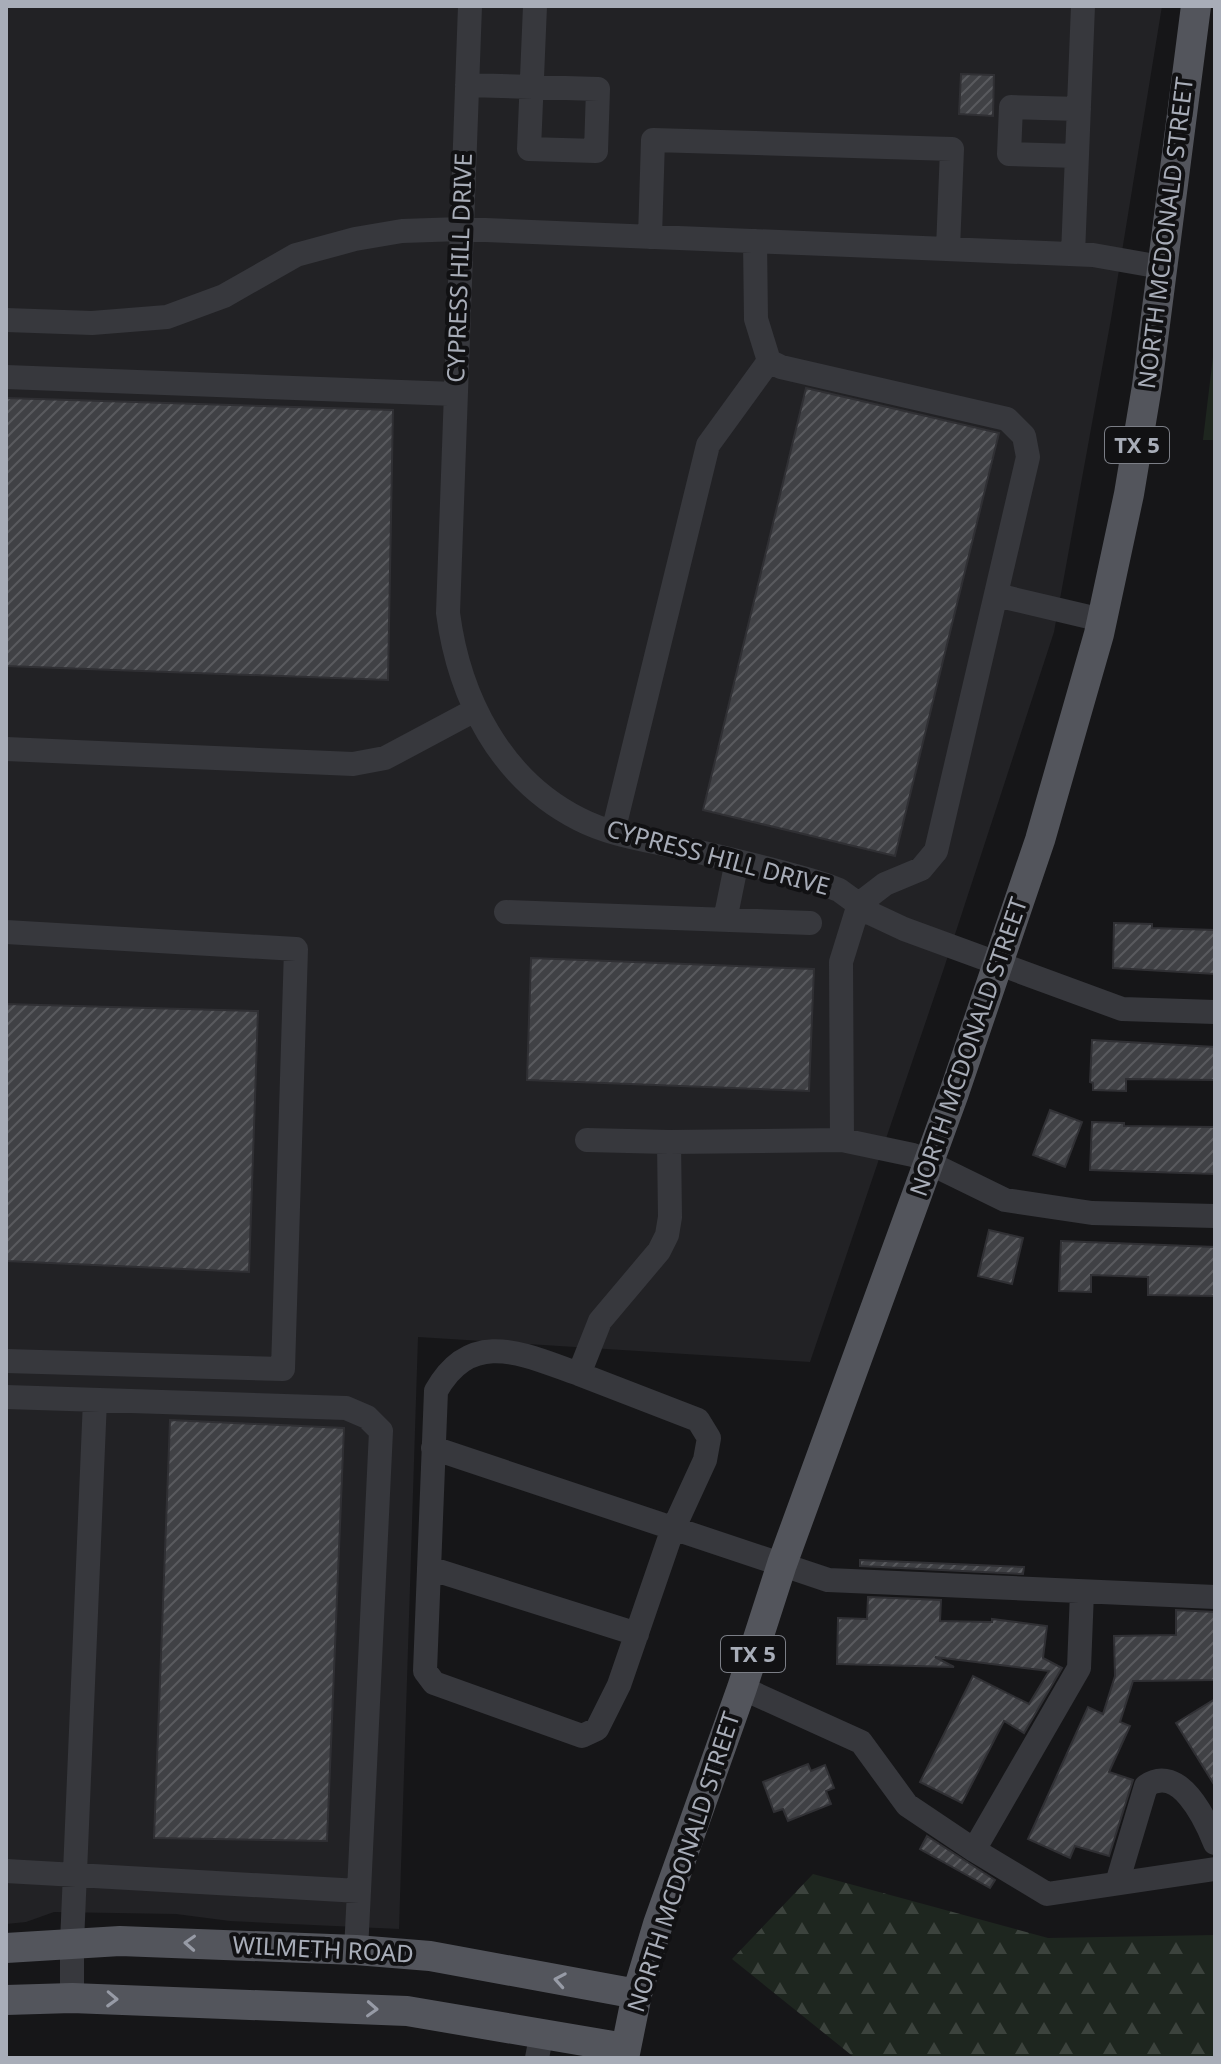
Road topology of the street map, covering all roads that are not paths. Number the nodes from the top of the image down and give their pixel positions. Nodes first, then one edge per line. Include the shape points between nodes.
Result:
1 (470, 6) edge
2 (535, 6) edge
3 (1083, 6) edge
4 (1196, 6) edge
5 (467, 85) junction
6 (1079, 109) junction
7 (1077, 156) junction
8 (461, 229) junction
9 (650, 237) junction
10 (755, 241) junction
11 (948, 249) junction
12 (1073, 254) junction
13 (1161, 267) junction
14 (6, 320) edge
15 (769, 361) junction
16 (6, 377) edge
17 (455, 394) junction
18 (996, 595) junction
19 (1102, 620) junction
20 (475, 710) junction
21 (6, 749) edge
22 (613, 832) junction
23 (737, 861) junction
24 (859, 904) junction
25 (506, 912) dead end
26 (725, 920) junction
27 (810, 923) dead end
28 (6, 932) edge
29 (997, 963) junction
30 (1215, 1012) edge
31 (587, 1140) dead end
32 (842, 1140) junction
33 (669, 1142) junction
34 (929, 1162) junction
35 (1215, 1216) edge
36 (6, 1361) edge
37 (283, 1369) junction
38 (579, 1374) junction
39 (6, 1397) edge
40 (95, 1400) junction
41 (282, 1406) junction
42 (433, 1448) junction
43 (673, 1528) junction
44 (782, 1564) junction
45 (429, 1568) junction
46 (1082, 1592) junction
47 (1215, 1597) edge
48 (637, 1634) junction
49 (742, 1688) junction
50 (1215, 1843) edge
51 (974, 1850) junction
52 (1215, 1869) edge
53 (6, 1871) edge
54 (75, 1875) junction
55 (1117, 1883) junction
56 (359, 1891) junction
57 (72, 1943) junction
58 (6, 1948) edge
59 (356, 1950) junction
60 (637, 1994) junction
61 (72, 1998) junction
62 (6, 2000) edge
63 (540, 2045) edge
64 (624, 2053) edge

1 - 5 street, CYPRESS HILL DRIVE
2 - 5 street via 531,87
3 - 6 street
4 - 13 main road, NORTH MCDONALD STREET / TX 5
5 - 8 street, CYPRESS HILL DRIVE
6 - 7 street
6 - 7 street via 1011,107 1009,154
7 - 12 street
8 - 9 street
8 - 14 street via 402,231 296,255 224,296 167,317 92,323
8 - 17 street, CYPRESS HILL DRIVE
9 - 10 street
9 - 11 street via 653,140 952,149
10 - 11 street
10 - 15 street via 756,319
11 - 12 street
12 - 13 street
13 - 19 main road, NORTH MCDONALD STREET / TX 5 via 1132,478
15 - 18 street via 1007,419 1024,436 1028,457
15 - 22 street via 708,445
16 - 17 street
17 - 20 street, CYPRESS HILL DRIVE via 448,613 458,670
18 - 19 street
18 - 24 street via 936,851 921,869 885,884
19 - 29 main road, NORTH MCDONALD STREET / TX 5 via 1040,840
20 - 21 street via 385,758 353,764
20 - 22 street, CYPRESS HILL DRIVE via 527,782 579,819
22 - 23 street, CYPRESS HILL DRIVE
23 - 24 street, CYPRESS HILL DRIVE via 826,885
23 - 26 street
24 - 29 street, CYPRESS HILL DRIVE via 904,929
24 - 32 street via 841,962
25 - 26 street
26 - 27 street
28 - 37 street via 296,949
29 - 30 street, CYPRESS HILL DRIVE via 1122,1009
29 - 34 main road, NORTH MCDONALD STREET / TX 5
31 - 33 street
32 - 33 street
32 - 34 street
33 - 38 street via 667,1235 600,1321
34 - 35 street via 1005,1200 1092,1213
34 - 44 main road, NORTH MCDONALD STREET / TX 5
36 - 37 street
37 - 41 street
38 - 42 street via 514,1352 478,1351 444,1377 436,1391
38 - 43 street via 698,1420 709,1438 705,1460
39 - 40 street
40 - 41 street
40 - 54 street
41 - 56 street via 346,1408 367,1417 381,1431
42 - 43 street
42 - 45 street
43 - 44 street
43 - 48 street
44 - 46 street via 828,1580
44 - 49 main road, NORTH MCDONALD STREET / TX 5
45 - 48 street
45 - 48 street via 425,1671 434,1683 582,1736 597,1729
46 - 47 street
46 - 51 street via 1079,1668
49 - 51 street via 861,1742 907,1805
49 - 60 main road, NORTH MCDONALD STREET / TX 5
50 - 55 street via 1184,1789 1167,1779 1154,1781 1146,1786
51 - 55 street via 1047,1894
52 - 55 street
53 - 54 street
54 - 56 street
54 - 57 street
56 - 59 street
57 - 58 main road, WILMETH ROAD
59 -> 57 main road, WILMETH ROAD
57 - 61 street
60 -> 59 main road, WILMETH ROAD via 430,1956
60 - 64 main road, NORTH MCDONALD STREET / TX 5
61 - 62 main road
61 -> 63 main road via 407,2011
63 - 64 main road

